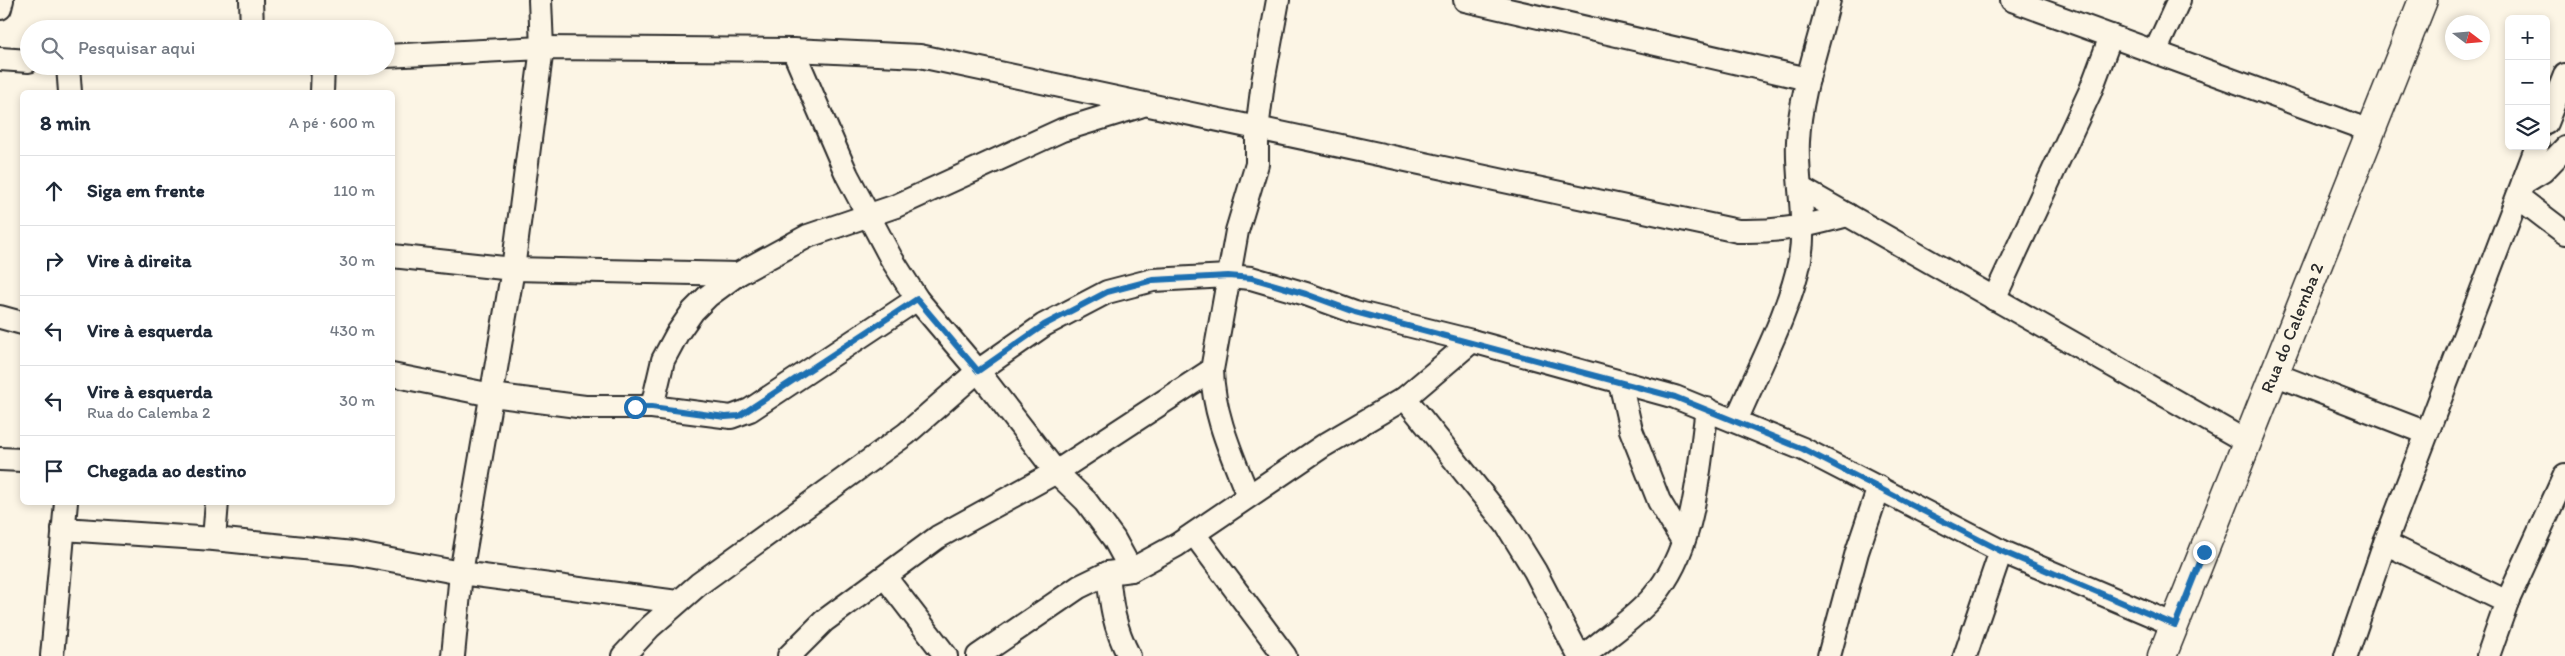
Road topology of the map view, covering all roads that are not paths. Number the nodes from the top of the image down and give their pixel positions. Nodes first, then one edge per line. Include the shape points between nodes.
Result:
1 (2, 0) edge
2 (251, 0) edge
3 (540, 0) edge
4 (1278, 0) edge
5 (1465, 0) edge
6 (1829, 0) edge
7 (2012, 0) edge
8 (2179, 0) edge
9 (2423, 0) edge
10 (0, 8) edge
11 (252, 20) edge
12 (2111, 36) junction
13 (542, 48) junction
14 (793, 50) junction
15 (2155, 52) junction
16 (395, 56) edge
17 (0, 59) edge
18 (20, 60) edge
19 (69, 75) edge
20 (323, 75) edge
21 (2565, 75) edge
22 (1808, 79) junction
23 (70, 90) edge
24 (322, 90) edge
25 (1143, 105) junction
26 (2550, 113) edge
27 (1257, 130) junction
28 (2371, 131) junction
29 (2565, 148) edge
30 (2536, 150) edge
31 (1802, 189) junction
32 (2521, 190) junction
33 (869, 216) junction
34 (1848, 216) junction
35 (1802, 228) junction
36 (2565, 233) edge
37 (395, 256) edge
38 (513, 269) junction
39 (738, 274) junction
40 (1228, 276) junction
41 (917, 299) junction
42 (1994, 299) junction
43 (0, 317) edge
44 (20, 322) edge
45 (1472, 341) junction
46 (1212, 370) junction
47 (978, 371) junction
48 (2274, 374) junction
49 (395, 376) edge
50 (1620, 382) junction
51 (492, 395) junction
52 (1405, 398) junction
53 (652, 407) junction
54 (1706, 410) junction
55 (1736, 421) junction
56 (2426, 433) junction
57 (2247, 442) junction
58 (0, 458) edge
59 (20, 460) edge
60 (1056, 472) junction
61 (2565, 476) edge
62 (1879, 487) junction
63 (1248, 496) junction
64 (66, 505) edge
65 (217, 505) edge
66 (63, 529) junction
67 (1194, 534) junction
68 (214, 538) junction
69 (1683, 541) junction
70 (2385, 543) junction
71 (2001, 551) junction
72 (1131, 570) junction
73 (461, 573) junction
74 (1108, 573) junction
75 (885, 577) junction
76 (677, 602) junction
77 (2507, 602) junction
78 (2175, 625) junction
79 (52, 656) edge
80 (453, 656) edge
81 (623, 656) edge
82 (789, 656) edge
83 (946, 656) edge
84 (978, 656) edge
85 (1129, 656) edge
86 (1284, 656) edge
87 (1579, 656) edge
88 (1584, 656) edge
89 (1829, 656) edge
90 (1965, 656) edge
91 (2162, 656) edge
92 (2346, 656) edge
93 (2488, 656) edge

1 - 10 street
2 - 11 street
3 - 13 street
4 - 27 street
5 - 22 street
6 - 22 street
7 - 12 street
8 - 15 street
9 - 28 main road, Rua do Calemba 2
12 - 15 street
12 - 42 street via 2090,92
13 - 14 street
13 - 16 street
13 - 38 street
14 - 25 street via 920,56
14 - 33 street via 847,176
15 - 28 street
17 - 18 street
19 - 23 street
20 - 24 street
21 - 26 street
22 - 31 street via 1798,141
25 - 27 street
25 - 33 street via 1062,130
27 - 35 street via 1738,231 1773,232
27 - 40 street via 1257,164 1237,231
28 - 48 main road, Rua do Calemba 2
29 - 32 street
30 - 32 street
31 - 34 street
31 - 35 street
32 - 36 street
32 - 56 street
33 - 39 street via 808,236
33 - 41 street
34 - 35 street
34 - 42 street
35 - 55 street via 1800,259 1788,300
37 - 38 street
38 - 39 street
38 - 51 street
39 - 53 street via 708,296 677,334 663,360
40 - 45 street via 1252,278 1355,312
40 - 46 street
40 - 47 street via 1153,280 1107,292 1044,325
41 - 47 street
41 - 53 street via 739,416
42 - 57 street
43 - 44 street
45 - 50 street
45 - 52 street
46 - 60 street
46 - 63 street via 1212,388 1219,418
47 - 60 street
47 - 76 street via 906,434 736,555
48 - 56 street
48 - 57 main road, Rua do Calemba 2
49 - 51 street
50 - 54 street via 1675,397
50 - 69 street via 1632,430 1659,501
51 - 53 street via 585,408
51 - 73 street
52 - 63 street
52 - 87 street via 1506,524
54 - 55 street
54 - 69 street
55 - 62 street via 1803,449
56 - 70 street
57 - 78 main road, Rua do Calemba 2
58 - 59 street
60 - 72 street via 1086,501 1114,539
60 - 75 street via 938,537
61 - 77 street
62 - 71 street
62 - 89 street
63 - 67 street
64 - 66 street
65 - 68 street
66 - 68 street
66 - 79 street
67 - 72 street
67 - 86 street
68 - 73 street via 353,553
69 - 88 street via 1668,576 1654,596 1634,617
70 - 77 street
70 - 92 street
71 - 78 street
71 - 90 street
72 - 74 street
73 - 76 street
73 - 80 street
74 - 84 street via 1079,587
74 - 85 street via 1117,632
75 - 82 street via 824,622
75 - 83 street
76 - 81 street
77 - 93 street
78 - 91 main road, Rua do Calemba 2

